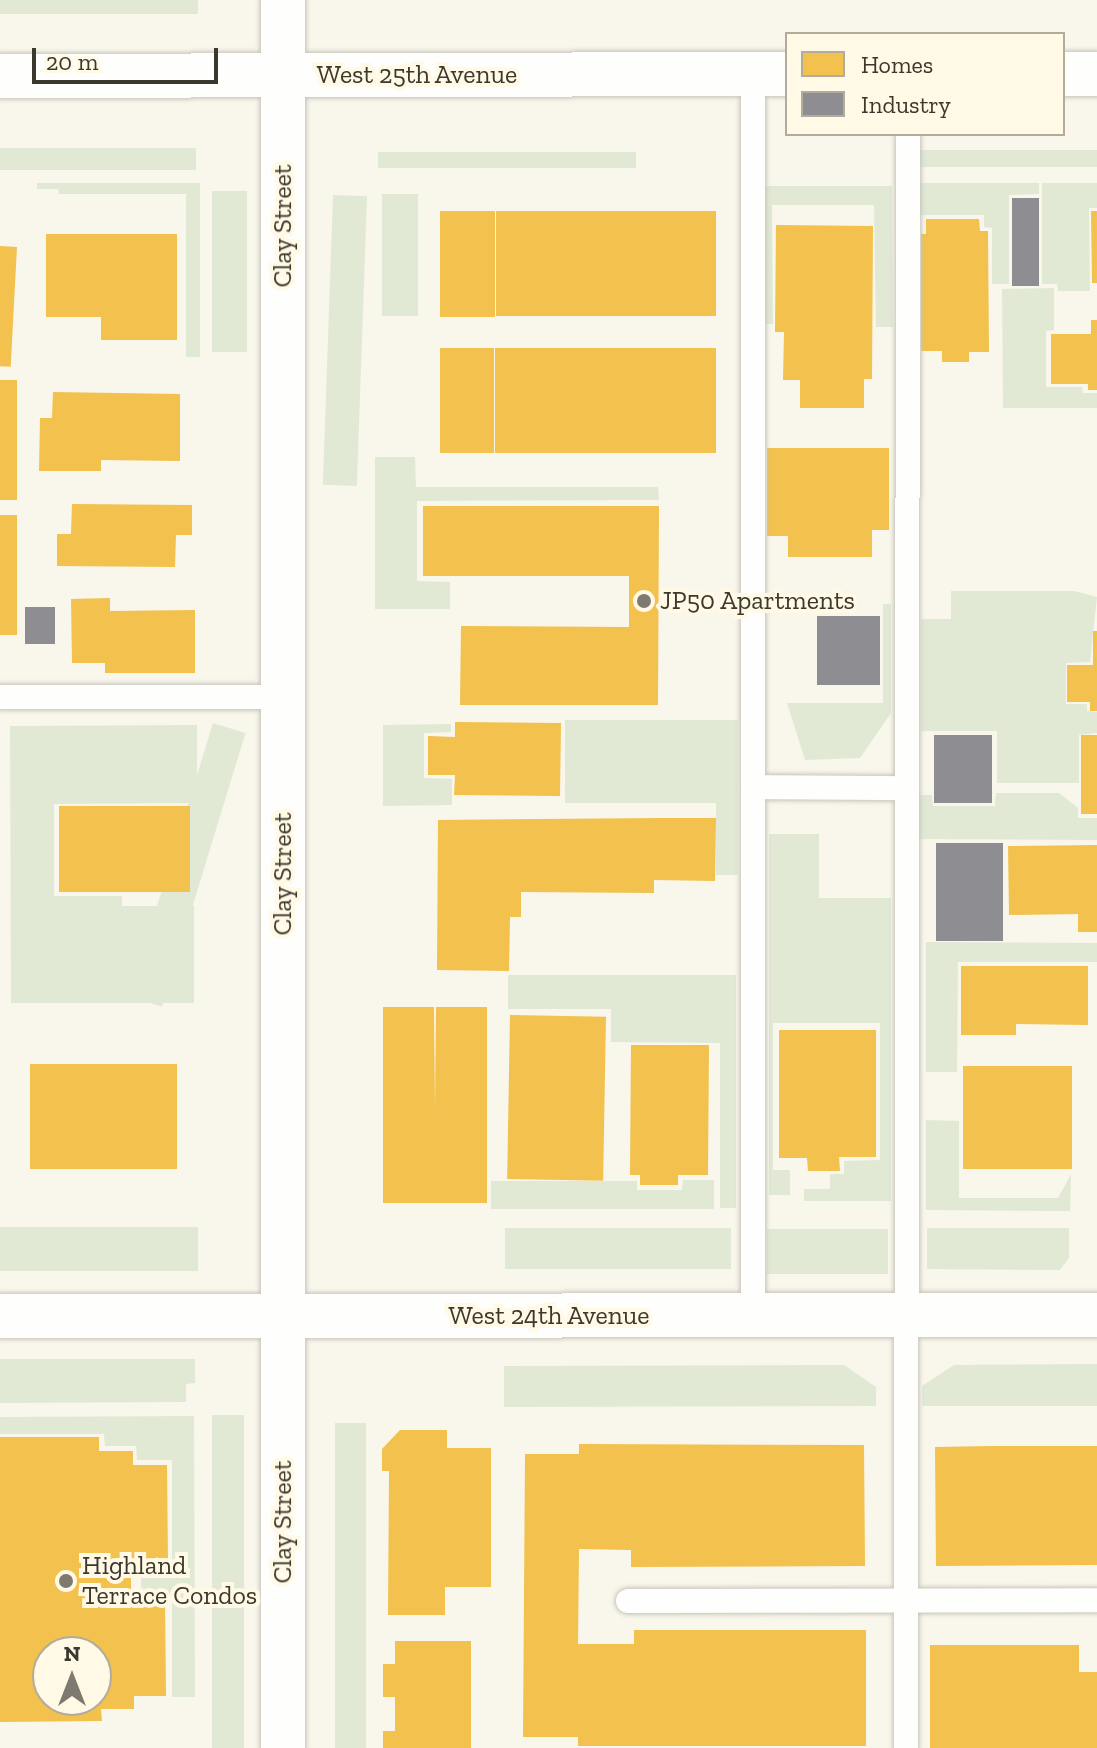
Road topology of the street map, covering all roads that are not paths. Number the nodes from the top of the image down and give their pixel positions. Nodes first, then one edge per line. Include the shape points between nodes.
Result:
1 (283, 0) edge
2 (770, 74) edge
3 (1065, 74) edge
4 (1097, 74) edge
5 (283, 75) junction
6 (0, 76) edge
7 (908, 136) edge
8 (0, 697) edge
9 (283, 697) junction
10 (753, 787) junction
11 (905, 788) junction
12 (753, 1315) junction
13 (903, 1315) junction
14 (1097, 1315) edge
15 (0, 1316) edge
16 (283, 1316) junction
17 (1097, 1600) edge
18 (628, 1601) dead end
19 (905, 1601) junction
20 (283, 1748) edge
21 (906, 1748) edge

1 - 5 street, Clay Street
2 - 5 street, West 25th Avenue
2 - 10 lane
3 - 4 street
5 - 6 street, West 25th Avenue
5 - 9 street, Clay Street
7 - 11 lane
8 - 9 lane
9 - 16 street, Clay Street
10 - 11 lane
10 - 12 lane
11 - 13 lane
12 - 13 street, West 24th Avenue
12 - 16 street, West 24th Avenue
13 - 14 street, West 24th Avenue
13 - 19 lane
15 - 16 street, West 24th Avenue
16 - 20 street, Clay Street
17 - 19 lane
18 - 19 lane
19 - 21 lane

